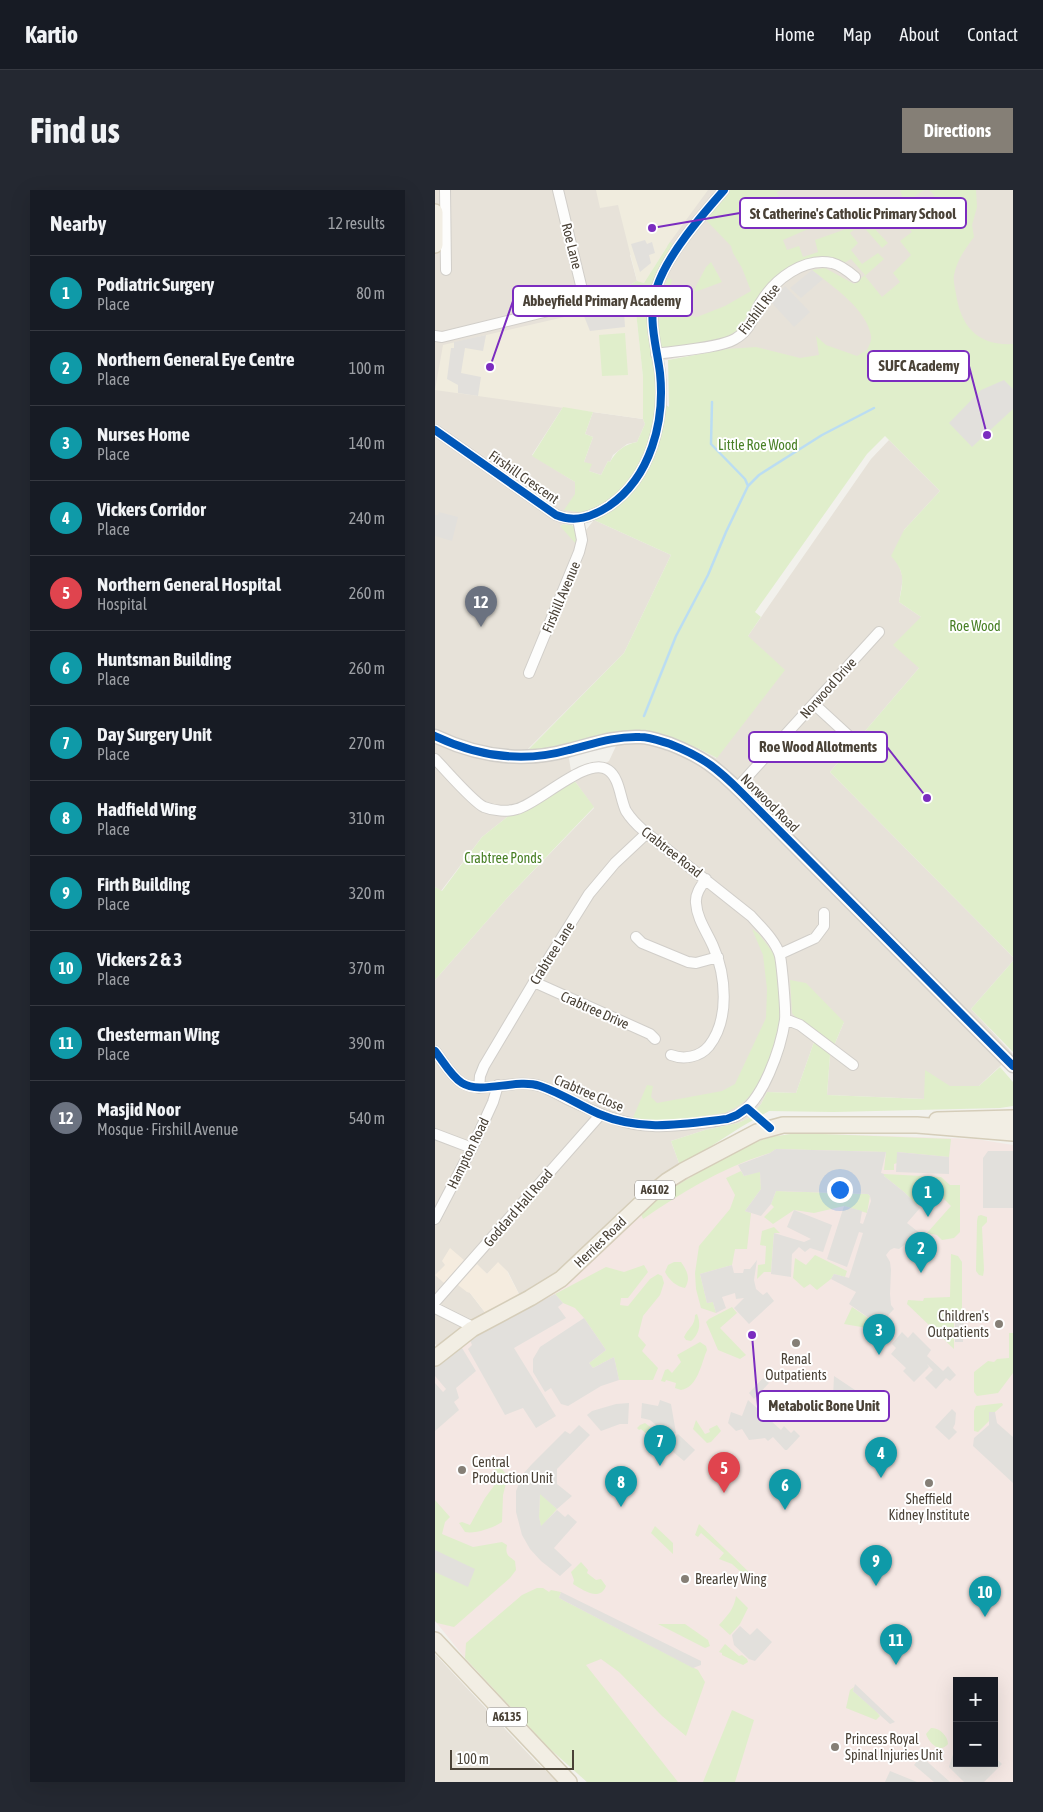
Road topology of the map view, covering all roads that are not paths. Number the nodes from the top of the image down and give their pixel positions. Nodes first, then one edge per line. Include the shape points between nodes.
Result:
1 (445, 190) edge
2 (558, 190) edge
3 (724, 190) edge
4 (435, 212) edge
5 (435, 245) edge
6 (446, 270) dead end
7 (855, 276) dead end
8 (435, 336) edge
9 (656, 354) junction
10 (435, 430) edge
11 (578, 519) junction
12 (879, 632) dead end
13 (529, 673) dead end
14 (814, 704) junction
15 (435, 736) edge
16 (851, 738) dead end
17 (435, 759) edge
18 (737, 788) junction
19 (647, 833) junction
20 (706, 879) junction
21 (824, 913) dead end
22 (636, 937) dead end
23 (780, 954) junction
24 (718, 957) junction
25 (533, 982) junction
26 (785, 1018) junction
27 (655, 1039) dead end
28 (435, 1051) edge
29 (671, 1055) dead end
30 (853, 1065) dead end
31 (1013, 1066) edge
32 (498, 1085) junction
33 (479, 1088) junction
34 (747, 1108) joint
35 (601, 1114) junction
36 (1013, 1118) edge
37 (917, 1125) junction
38 (1013, 1132) edge
39 (435, 1134) edge
40 (472, 1148) junction
41 (435, 1219) edge
42 (435, 1302) edge
43 (435, 1308) edge
44 (472, 1329) junction
45 (435, 1358) edge
46 (435, 1640) edge
47 (569, 1782) edge

1 - 6 street
2 - 8 street, Roe Lane via 585,302 442,337
3 - 9 street via 680,246 657,286 652,326
4 - 5 main road
7 - 9 street, Firshill Rise via 832,264 809,263 774,286 760,304 751,324 735,339
9 - 11 street via 661,387 658,423 643,469 615,502 595,514
10 - 11 street, Firshill Crescent via 556,514 566,519
11 - 13 street, Firshill Avenue via 579,552
12 - 14 street, Norwood Drive
14 - 16 street
14 - 18 street, Norwood Drive
15 - 18 street, Norwood Road via 470,750 505,757 551,755 626,736 643,737 659,740 705,760
17 - 19 street, Crabtree Road via 482,806 503,811 528,806 563,781 602,766 614,776 631,819
18 - 31 street, Norwood Road
19 - 20 street, Crabtree Road
19 - 25 street, Crabtree Lane via 601,878
20 - 23 street, Crabtree Road via 751,916
20 - 24 street via 696,897 696,905
21 - 23 street via 824,926 815,938
22 - 24 street via 641,943 688,962
23 - 26 street, Crabtree Road
24 - 29 street via 723,1001 716,1034 706,1050 696,1056 677,1058
25 - 27 street, Crabtree Drive
25 - 33 street, Crabtree Lane via 484,1066
26 - 30 street via 800,1025
26 - 34 street, Crabtree Road via 770,1070
28 - 33 street via 457,1079
32 - 33 street, Crabtree Close
32 - 35 street, Crabtree Close via 530,1083 541,1086
32 - 40 street, Hampton Road
34 - 35 street, Crabtree Close via 727,1119 670,1126 629,1123
35 - 42 street, Goddard Hall Road
36 - 37 main road, Herries Road / A6102 via 935,1120
37 - 38 main road, Herries Road
37 - 44 main road, Herries Road / A6102 via 795,1124 757,1132 667,1181 561,1279
39 - 40 street
40 - 41 street, Hampton Road
43 - 44 street
44 - 45 main road, Herries Road / A6102
46 - 47 main road, A6135

